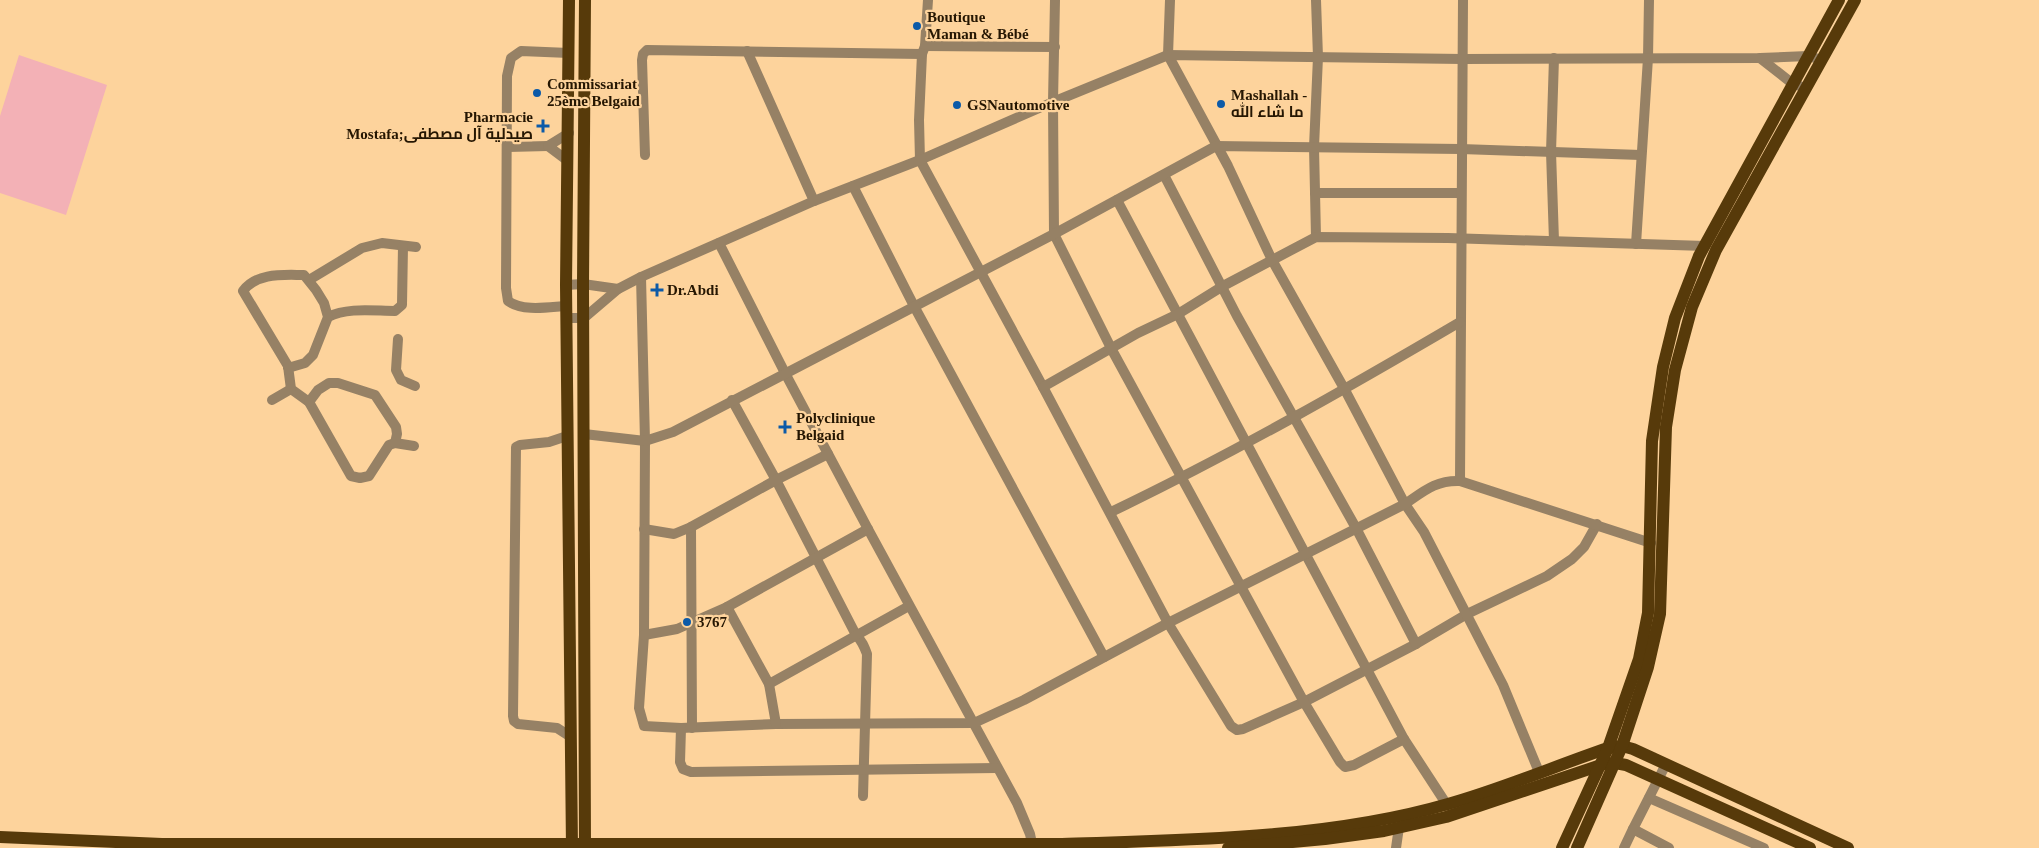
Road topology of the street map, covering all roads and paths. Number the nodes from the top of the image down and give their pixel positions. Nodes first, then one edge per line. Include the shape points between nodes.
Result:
1 (569, 0) edge
2 (585, 0) edge
3 (928, 0) edge
4 (1055, 0) edge
5 (1170, 0) edge
6 (1316, 0) edge
7 (1463, 0) edge
8 (1649, 0) edge
9 (1839, 0) edge
10 (1855, 0) edge
11 (1055, 47) junction
12 (924, 50) junction
13 (747, 51) junction
14 (569, 53) junction
15 (1168, 55) junction
16 (1808, 56) junction
17 (1318, 57) junction
18 (1554, 58) junction
19 (1648, 58) junction
20 (1760, 58) junction
21 (1462, 59) junction
22 (1822, 60) junction
23 (1793, 84) junction
24 (1807, 88) junction
25 (1052, 102) junction
26 (569, 133) junction
27 (548, 146) junction
28 (1216, 146) junction
29 (507, 147) junction
30 (1314, 147) junction
31 (1461, 149) junction
32 (1551, 152) junction
33 (645, 155) dead end
34 (1641, 155) junction
35 (568, 160) junction
36 (920, 160) junction
37 (1164, 175) junction
38 (854, 186) junction
39 (1460, 192) junction
40 (1315, 193) junction
41 (1117, 200) junction
42 (814, 201) junction
43 (1054, 234) junction
44 (1316, 237) junction
45 (1461, 238) junction
46 (1554, 241) junction
47 (720, 243) junction
48 (1636, 244) junction
49 (403, 246) junction
50 (1705, 246) junction
51 (416, 247) dead end
52 (1272, 260) junction
53 (980, 272) junction
54 (641, 277) junction
55 (309, 280) junction
56 (583, 284) junction
57 (566, 285) junction
58 (1223, 286) junction
59 (618, 289) junction
60 (914, 306) junction
61 (566, 312) junction
62 (1178, 314) junction
63 (328, 317) junction
64 (584, 318) junction
65 (1460, 322) junction
66 (398, 339) dead end
67 (1112, 350) junction
68 (288, 368) junction
69 (785, 373) junction
70 (414, 386) dead end
71 (1043, 386) junction
72 (291, 389) junction
73 (1344, 390) junction
74 (272, 400) dead end
75 (732, 400) junction
76 (309, 402) junction
77 (1293, 418) junction
78 (584, 434) junction
79 (645, 441) junction
80 (567, 442) junction
81 (395, 443) junction
82 (1246, 443) junction
83 (414, 446) dead end
84 (828, 454) junction
85 (1182, 478) junction
86 (776, 480) junction
87 (1460, 481) junction
88 (1405, 504) junction
89 (1110, 512) junction
90 (1597, 524) junction
91 (692, 527) junction
92 (1356, 528) junction
93 (644, 529) junction
94 (868, 529) junction
95 (1651, 543) junction
96 (1306, 554) junction
97 (815, 558) junction
98 (1243, 587) junction
99 (909, 606) junction
100 (727, 607) junction
101 (1467, 614) junction
102 (690, 623) junction
103 (1168, 623) junction
104 (644, 634) junction
105 (856, 635) junction
106 (1416, 644) junction
107 (1104, 657) junction
108 (1367, 668) junction
109 (769, 684) junction
110 (1304, 702) junction
111 (571, 719) junction
112 (974, 723) junction
113 (776, 724) junction
114 (866, 724) junction
115 (557, 728) junction
116 (681, 728) junction
117 (692, 728) junction
118 (571, 736) junction
119 (1404, 739) junction
120 (1622, 746) junction
121 (1608, 748) junction
122 (1615, 763) junction
123 (1666, 764) junction
124 (1600, 765) junction
125 (997, 768) junction
126 (865, 770) junction
127 (1539, 772) junction
128 (1658, 781) junction
129 (863, 796) dead end
130 (1649, 798) junction
131 (1447, 805) junction
132 (1400, 828) junction
133 (1633, 829) junction
134 (0, 837) edge
135 (126, 846) edge
136 (321, 846) edge
137 (572, 846) edge
138 (1033, 846) edge
139 (1062, 846) edge
140 (586, 847) edge
141 (1258, 847) edge
142 (1228, 848) edge
143 (1396, 848) edge
144 (1562, 848) edge
145 (1577, 848) edge
146 (1624, 848) edge
147 (1669, 848) edge
148 (1764, 848) edge
149 (1810, 848) edge
150 (1848, 848) edge

1 - 14 main road
2 - 56 main road
3 - 12 street
4 - 11 street
5 - 15 street
6 - 17 street
7 - 21 street
8 - 19 street
9 - 16 main road
10 - 22 main road
11 - 12 street
11 - 25 street
12 - 13 street
12 - 36 street
13 - 33 street via 645,52 642,60
13 - 42 street
14 - 26 main road
14 - 29 street via 521,51 511,58 507,76
15 - 17 street
15 - 25 street
15 - 28 street
16 - 20 street
16 - 22 street
16 - 23 main road
17 - 21 street
17 - 30 street
18 - 19 street
18 - 21 street
18 - 32 street
19 - 20 street
19 - 34 street
20 - 23 street
21 - 31 street
22 - 24 main road
23 - 24 street
23 - 50 main road
24 - 120 main road via 1716,250 1692,307 1675,370 1666,427 1660,614 1648,667
25 - 36 street
25 - 43 street
26 - 27 street
26 - 35 main road
27 - 29 street
27 - 35 street
28 - 30 street
28 - 37 street
28 - 52 street
29 - 61 street via 508,301 515,306
30 - 31 street
30 - 40 street
31 - 32 street
31 - 39 street
32 - 34 street
32 - 46 street
34 - 48 street
35 - 57 main road
36 - 38 street
36 - 53 street
37 - 41 street
37 - 58 street
38 - 42 street
38 - 60 street
39 - 40 street
39 - 45 street
40 - 44 street
41 - 43 street
41 - 62 street
42 - 47 street
43 - 53 street
43 - 67 street
44 - 45 street
44 - 52 street
45 - 46 street
45 - 65 street
46 - 48 street
47 - 54 street
47 - 69 street
48 - 50 street
49 - 51 street
49 - 55 street via 382,244 362,248
49 - 63 street via 402,305 395,311 349,311
50 - 95 main road via 1675,318 1663,367 1652,441
52 - 58 street
52 - 73 street
53 - 60 street
53 - 71 street
54 - 59 street
54 - 79 street
55 - 63 street
55 - 68 street via 304,275 275,275 252,283 243,291
56 - 57 street
56 - 59 street
56 - 64 main road
57 - 61 main road
58 - 62 street
58 - 77 street
59 - 64 street
60 - 69 street
60 - 107 street
61 - 64 street
61 - 80 main road
62 - 67 street
62 - 82 street
63 - 68 street via 314,355 305,363
64 - 78 main road
65 - 73 street
65 - 87 street
66 - 70 street via 396,370 401,380
67 - 71 street
67 - 85 street
68 - 72 street
69 - 75 street
69 - 84 street
71 - 89 street
72 - 74 street
72 - 76 street
73 - 77 street
73 - 88 street
75 - 79 street via 673,432
75 - 86 street
76 - 81 street via 318,390 329,383 375,395 396,427
76 - 81 street via 351,476 369,476 389,446
77 - 82 street
77 - 92 street
78 - 79 street
78 - 140 main road
79 - 93 street
80 - 111 main road
80 - 115 street via 516,447 513,716 518,724
81 - 83 street
82 - 85 street
82 - 96 street
84 - 86 street
84 - 94 street
85 - 89 street
85 - 98 street
86 - 91 street
86 - 97 street
87 - 88 street via 1446,480 1433,485
87 - 90 street
88 - 92 street
88 - 101 street via 1424,532
89 - 103 street
90 - 95 street
90 - 101 street via 1572,560
91 - 93 street via 674,534
91 - 102 street
92 - 96 street
92 - 106 street
93 - 104 street
94 - 97 street
94 - 99 street
95 - 121 main road via 1648,613 1639,659
96 - 98 street
96 - 108 street
97 - 100 street
97 - 105 street
98 - 103 street
98 - 110 street
99 - 105 street
99 - 112 street
100 - 102 street
100 - 109 street
101 - 106 street
101 - 127 street via 1504,686
102 - 104 street via 677,629
102 - 117 street
103 - 107 street
103 - 110 street via 1234,729 1243,729
104 - 116 street via 639,708 642,721 649,727
105 - 109 street
105 - 114 street via 867,654
106 - 108 street
107 - 112 street
108 - 110 street
108 - 119 street
109 - 113 street
110 - 119 street via 1345,767
111 - 115 street
111 - 118 main road
112 - 114 street
112 - 125 street
113 - 114 street
113 - 117 street
114 - 126 street
115 - 118 street
116 - 117 street
116 - 126 street via 680,762 684,770 691,772
118 - 137 main road
119 - 131 street
120 - 121 main road
120 - 122 main road
120 - 123 main road
121 - 124 main road
121 - 127 main road
122 - 124 main road
122 - 128 main road
122 - 145 main road
123 - 128 street
123 - 150 main road
124 - 132 main road via 1446,817
124 - 144 main road
125 - 126 street
125 - 138 street via 1017,802
126 - 129 street
127 - 131 main road
128 - 130 street
128 - 149 main road
130 - 133 street
130 - 148 street
131 - 139 main road via 1322,829
132 - 141 main road
132 - 143 street
133 - 146 street
133 - 147 street
134 - 135 main road
135 - 136 main road
136 - 137 main road
137 - 140 main road
138 - 139 main road
138 - 140 main road
141 - 142 main road

